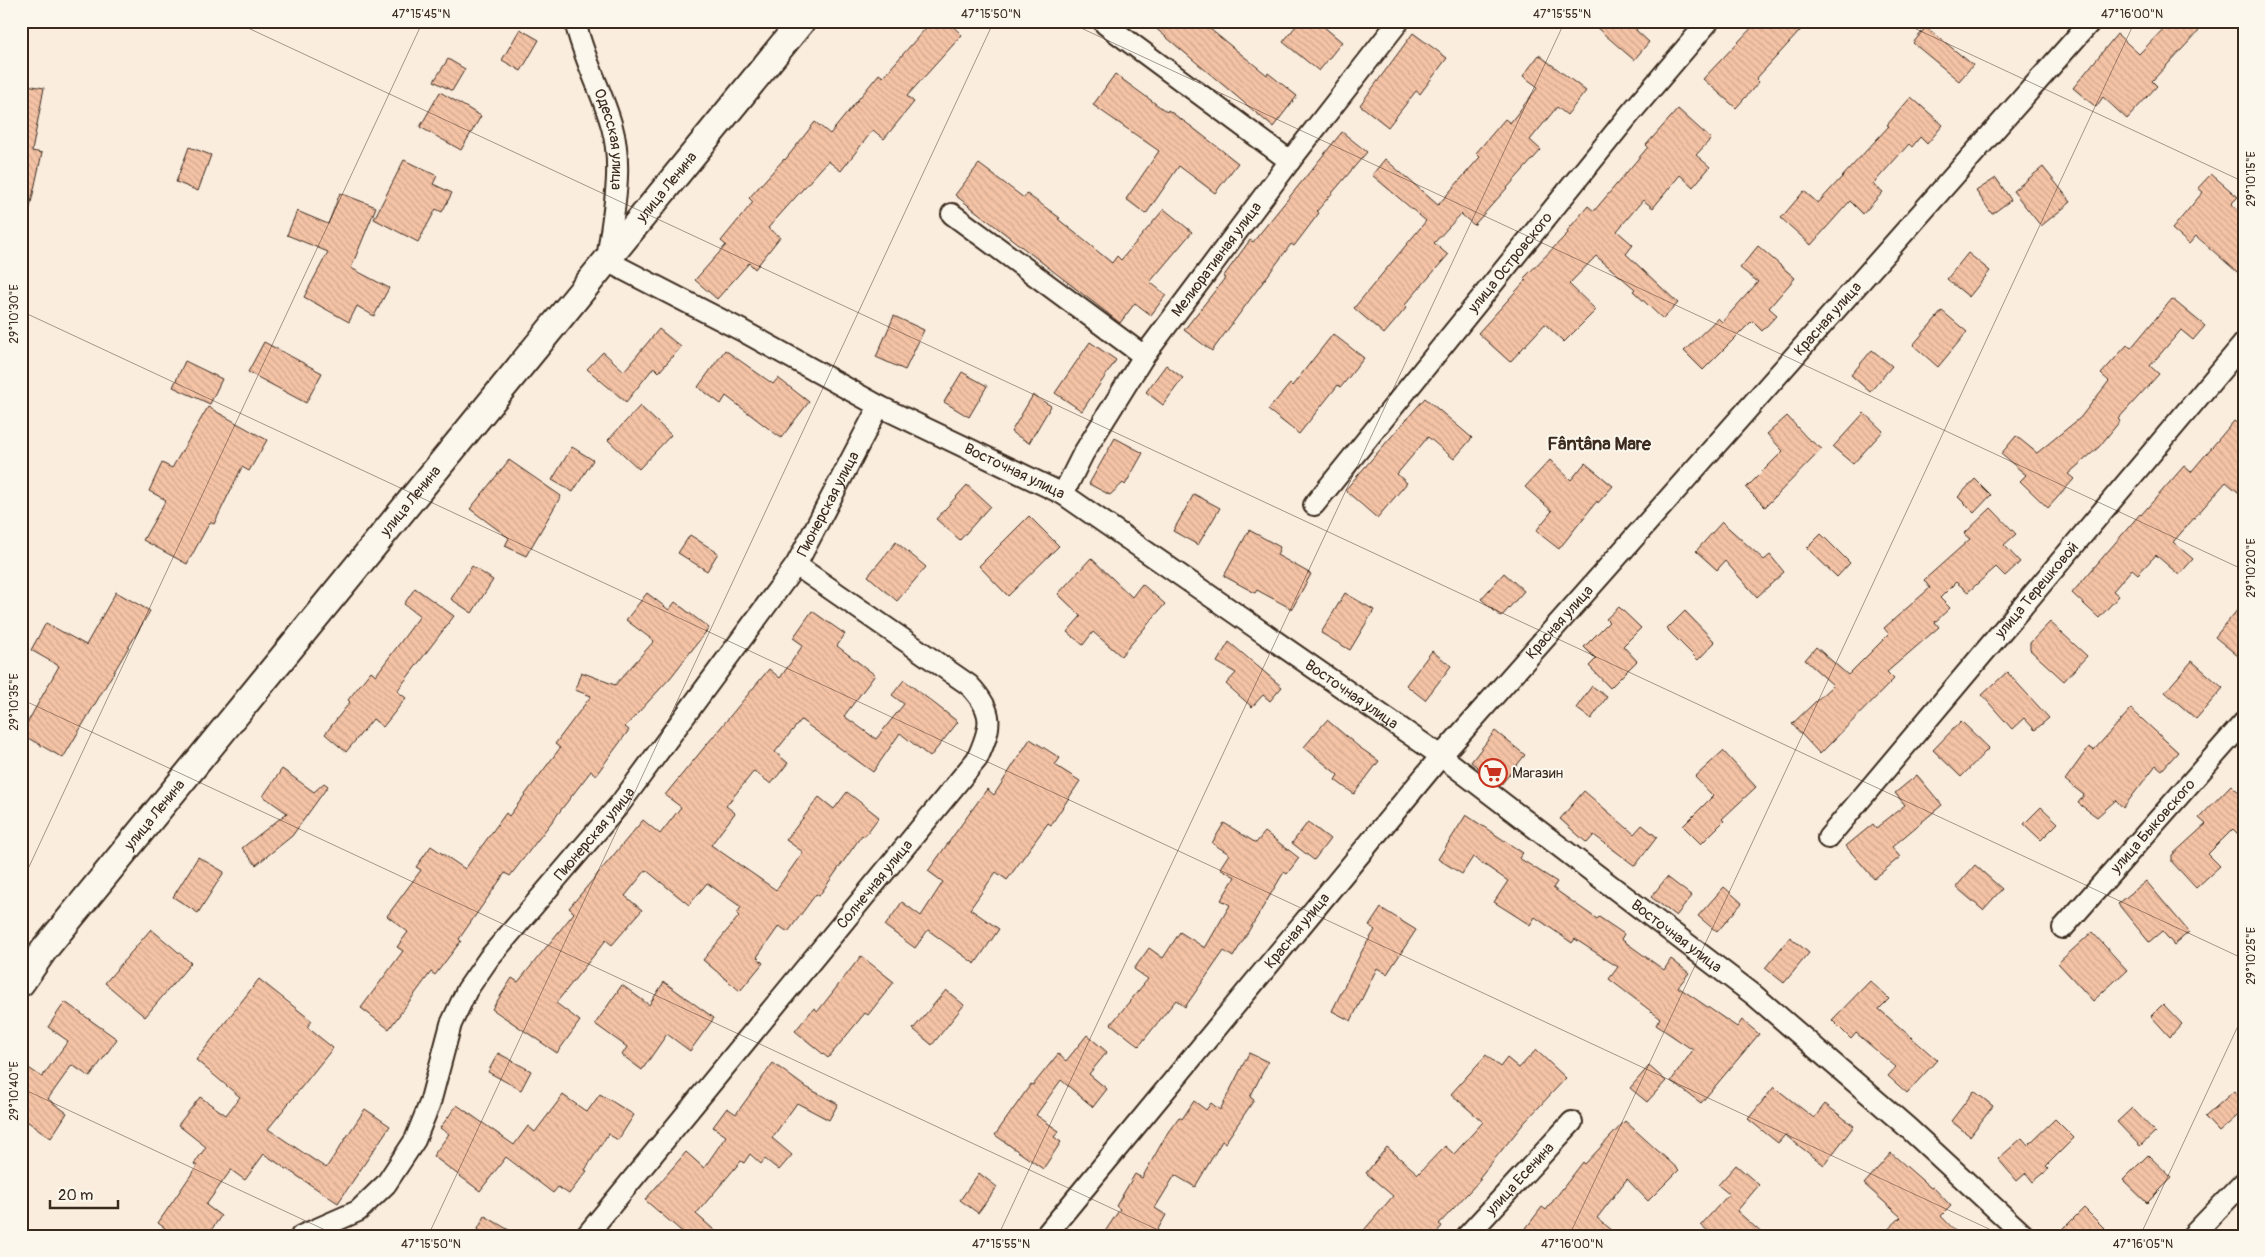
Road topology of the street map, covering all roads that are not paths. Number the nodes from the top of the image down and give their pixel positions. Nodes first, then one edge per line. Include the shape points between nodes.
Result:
1 (575, 21) edge
2 (802, 21) edge
3 (1400, 21) edge
4 (1709, 21) edge
5 (2091, 21) edge
6 (1105, 24) dead end
7 (1290, 162) junction
8 (952, 214) dead end
9 (607, 261) junction
10 (2244, 342) edge
11 (1144, 356) junction
12 (879, 406) junction
13 (1063, 494) junction
14 (1314, 505) dead end
15 (796, 565) junction
16 (2244, 722) edge
17 (1441, 756) junction
18 (1828, 838) dead end
19 (2063, 928) dead end
20 (21, 983) edge
21 (1572, 1122) dead end
22 (2244, 1182) edge
23 (301, 1236) edge
24 (586, 1236) edge
25 (1045, 1236) edge
26 (1467, 1236) edge
27 (2025, 1236) edge
28 (2192, 1236) edge

1 - 9 street, Одесская улица via 612,127 618,160
2 - 9 street, улица Ленина
3 - 7 street, Мелиоративная улица
4 - 14 street, улица Островского via 1629,115
5 - 17 street, Красная улица
6 - 7 street
7 - 11 street, Мелиоративная улица
8 - 11 street
9 - 12 street, Восточная улица
9 - 20 street, улица Ленина
10 - 18 street, улица Терешковой
11 - 13 street, Мелиоративная улица via 1083,454
12 - 13 street, Восточная улица
12 - 15 street, Пионерская улица
13 - 17 street, Восточная улица
15 - 23 street, Пионерская улица via 620,804 489,958 467,990 451,1024 430,1103 386,1184 358,1211
15 - 24 street, Солнечная улица via 968,685 983,700 989,720 986,740 977,759
16 - 19 street, улица Быковского
17 - 25 street, Красная улица
17 - 27 street, Восточная улица via 1754,995
21 - 26 street, улица Есенина
22 - 28 street

